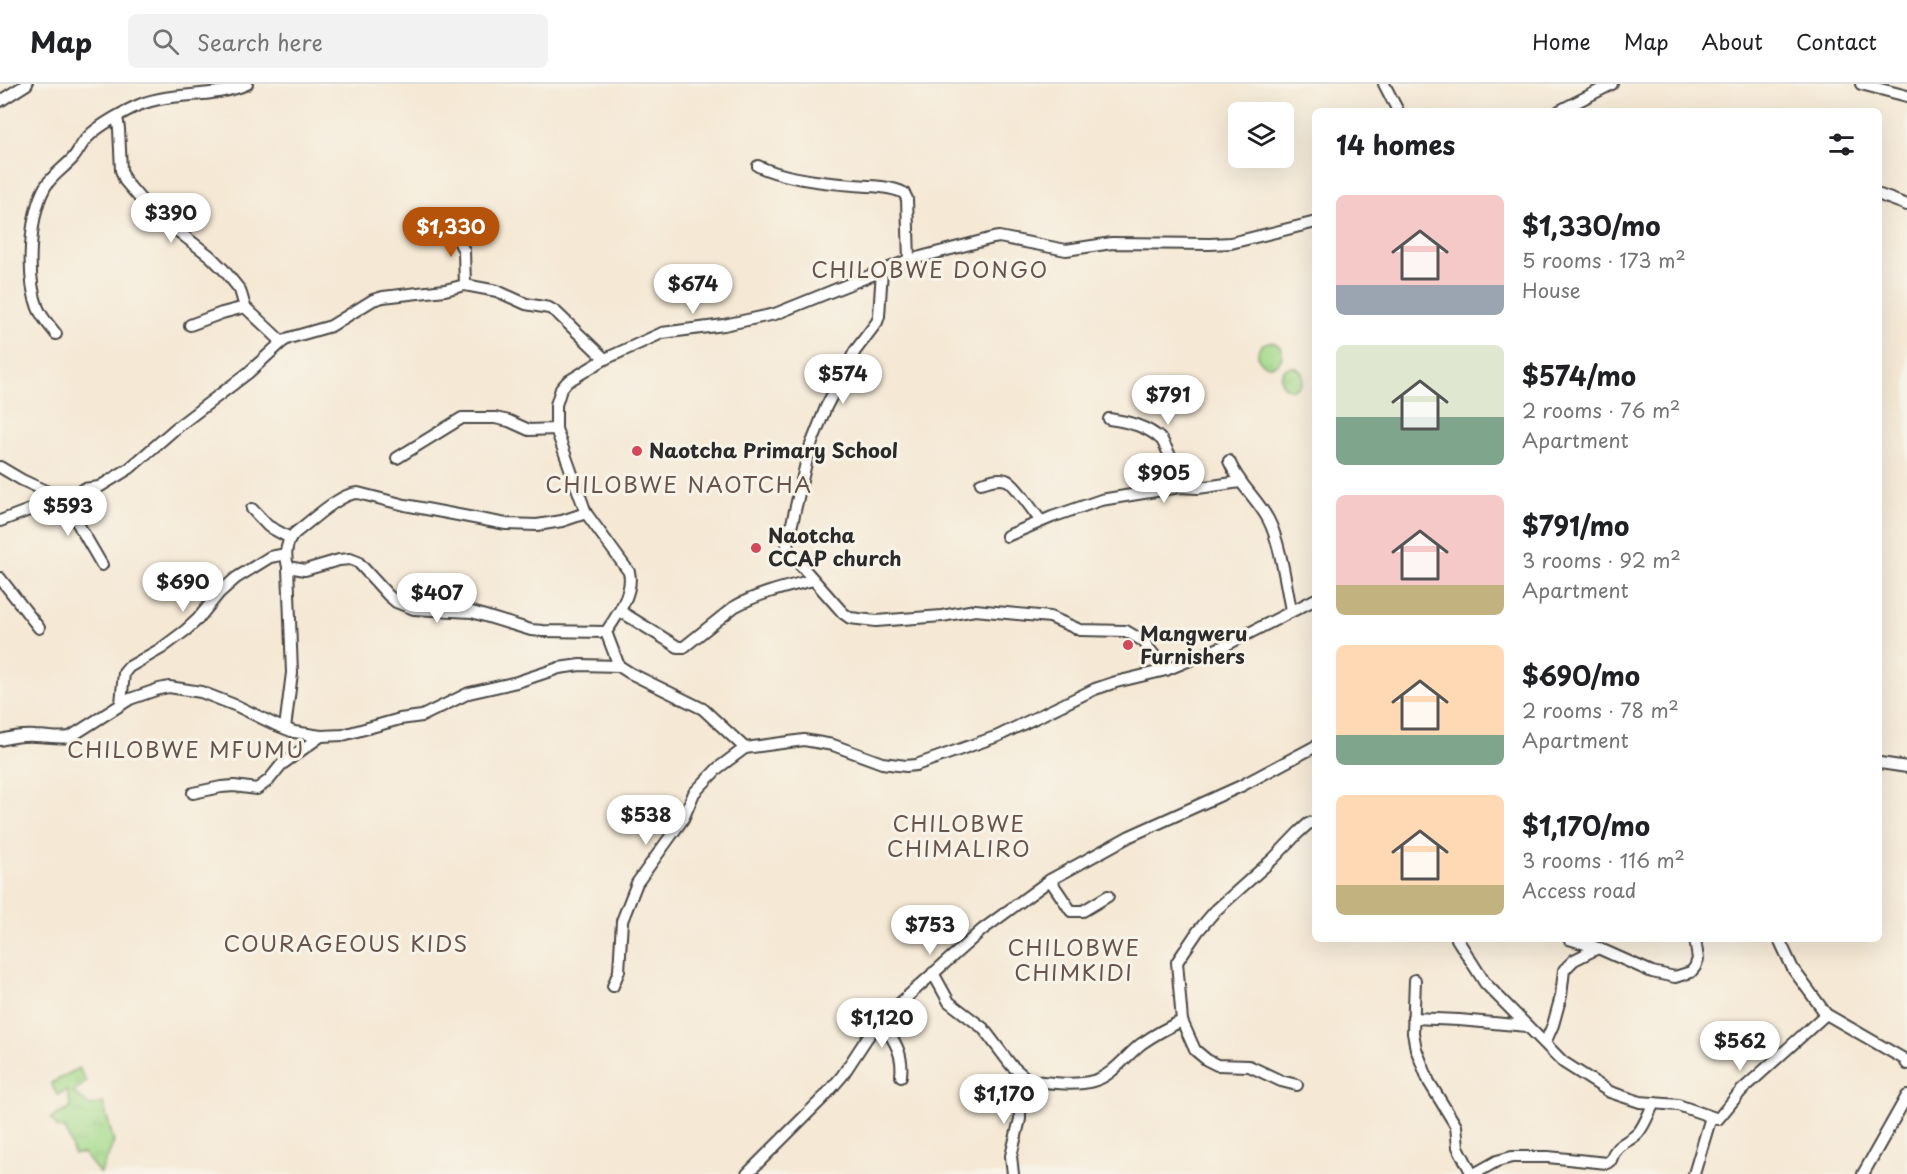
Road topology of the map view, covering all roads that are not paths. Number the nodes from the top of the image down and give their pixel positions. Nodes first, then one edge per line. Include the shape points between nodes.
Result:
1 (27, 84) edge
2 (247, 84) edge
3 (1384, 84) edge
4 (1612, 84) edge
5 (1861, 84) edge
6 (1907, 96) edge
7 (0, 101) edge
8 (1396, 108) edge
9 (1565, 108) edge
10 (117, 117) junction
11 (758, 166) dead end
12 (1882, 196) edge
13 (1907, 205) edge
14 (1312, 223) edge
15 (452, 227) dead end
16 (909, 260) junction
17 (882, 270) junction
18 (465, 285) junction
19 (245, 307) junction
20 (190, 325) dead end
21 (56, 334) dead end
22 (282, 342) junction
23 (605, 359) junction
24 (1109, 419) dead end
25 (556, 429) junction
26 (397, 458) dead end
27 (1229, 461) dead end
28 (0, 467) edge
29 (1240, 482) junction
30 (981, 483) dead end
31 (1186, 487) junction
32 (73, 496) junction
33 (62, 498) junction
34 (252, 509) dead end
35 (586, 513) junction
36 (0, 521) edge
37 (1041, 521) junction
38 (1007, 536) dead end
39 (290, 538) junction
40 (286, 554) junction
41 (102, 565) dead end
42 (288, 567) junction
43 (0, 578) edge
44 (813, 580) junction
45 (1312, 601) edge
46 (1292, 610) junction
47 (620, 611) junction
48 (39, 628) dead end
49 (606, 632) junction
50 (619, 666) junction
51 (1166, 670) junction
52 (121, 704) junction
53 (285, 728) junction
54 (321, 736) junction
55 (0, 740) edge
56 (746, 748) junction
57 (1312, 748) edge
58 (1882, 763) edge
59 (1907, 767) edge
60 (193, 793) dead end
61 (1312, 822) edge
62 (1050, 880) junction
63 (1108, 896) dead end
64 (1458, 942) edge
65 (1579, 942) edge
66 (1695, 942) edge
67 (1780, 942) edge
68 (1598, 948) junction
69 (933, 973) junction
70 (1414, 980) dead end
71 (613, 986) dead end
72 (1826, 1014) junction
73 (1413, 1018) junction
74 (882, 1020) junction
75 (1182, 1021) junction
76 (1527, 1026) junction
77 (1545, 1043) junction
78 (1907, 1064) edge
79 (901, 1076) dead end
80 (1027, 1079) junction
81 (1297, 1085) dead end
82 (1907, 1096) edge
83 (1654, 1103) junction
84 (1711, 1117) junction
85 (747, 1174) edge
86 (1013, 1174) edge
87 (1473, 1174) edge
88 (1694, 1174) edge
89 (1863, 1174) edge

1 - 7 street
2 - 10 street via 156,99
3 - 8 street
4 - 9 street
5 - 6 street
10 - 19 street via 125,181 149,208 224,270 240,290
10 - 21 street via 88,136 51,179 38,202 31,253 33,288 41,314
11 - 16 street via 781,175 904,193
12 - 13 street
14 - 16 street via 1232,243 1210,244 1112,243 1066,250 999,237
15 - 18 street via 464,251
16 - 17 street
17 - 23 street via 774,314 662,333
17 - 44 street via 877,322 855,351 826,407 809,450 787,545
18 - 22 street via 379,298 331,326
18 - 23 street via 549,308
19 - 20 street
19 - 22 street
22 - 32 street via 130,468 99,487 84,489
23 - 25 street via 561,389
24 - 31 street via 1135,424 1162,440
25 - 26 street via 529,430 495,418 462,418
25 - 35 street
27 - 29 street
28 - 33 street
29 - 31 street
29 - 46 street via 1270,522
30 - 37 street via 995,479 1015,485
31 - 37 street via 1101,500
32 - 33 street
32 - 41 street via 77,522
33 - 36 street
34 - 39 street via 267,526
35 - 39 street via 537,525 512,524 354,493
35 - 47 street via 629,572 629,587
37 - 38 street
39 - 40 street
40 - 42 street
40 - 52 street via 270,557 236,578 192,625 129,667 124,673
42 - 49 street via 305,570 350,559 358,562 388,596 414,609 472,612 531,630
42 - 53 street via 292,673
43 - 48 street
44 - 47 street via 743,602 684,647
44 - 51 street via 850,618 904,620 985,611 1050,617 1080,630 1126,631 1143,641
45 - 46 street
46 - 51 street via 1224,646
47 - 49 street
49 - 50 street
50 - 54 street via 559,668 470,693 417,717 343,735
50 - 56 street via 703,709
51 - 56 street via 1106,685 998,736 916,765 882,763 833,745 804,740
52 - 53 street via 169,687 195,690
52 - 55 street via 70,737 31,735
53 - 54 street
54 - 60 street via 281,765 257,789 234,786
56 - 71 street via 697,788 682,819 637,883 622,921 619,971
57 - 62 street via 1241,786 1130,836
58 - 59 street
61 - 75 street via 1215,911 1177,962
62 - 63 street via 1071,911 1083,911
62 - 69 street via 982,930
64 - 76 street via 1485,983
65 - 68 street
66 - 68 street via 1695,967 1676,977 1653,972
67 - 72 street via 1793,969
68 - 77 street via 1564,970 1561,996
69 - 74 street
69 - 80 street via 949,1002 983,1028
70 - 73 street
72 - 78 street
72 - 84 street via 1741,1090 1722,1116
73 - 76 street
73 - 87 street via 1416,1049 1429,1082 1456,1126 1458,1147
74 - 79 street via 903,1063
74 - 85 street via 824,1097
75 - 80 street via 1141,1044 1092,1082 1046,1083
75 - 81 street via 1195,1050 1207,1060 1217,1065 1249,1066
76 - 77 street
77 - 83 street via 1563,1062 1610,1092
80 - 86 street via 1011,1156
82 - 89 street
83 - 84 street via 1671,1103
83 - 87 street via 1641,1130 1619,1146 1607,1163 1512,1157
84 - 88 street

